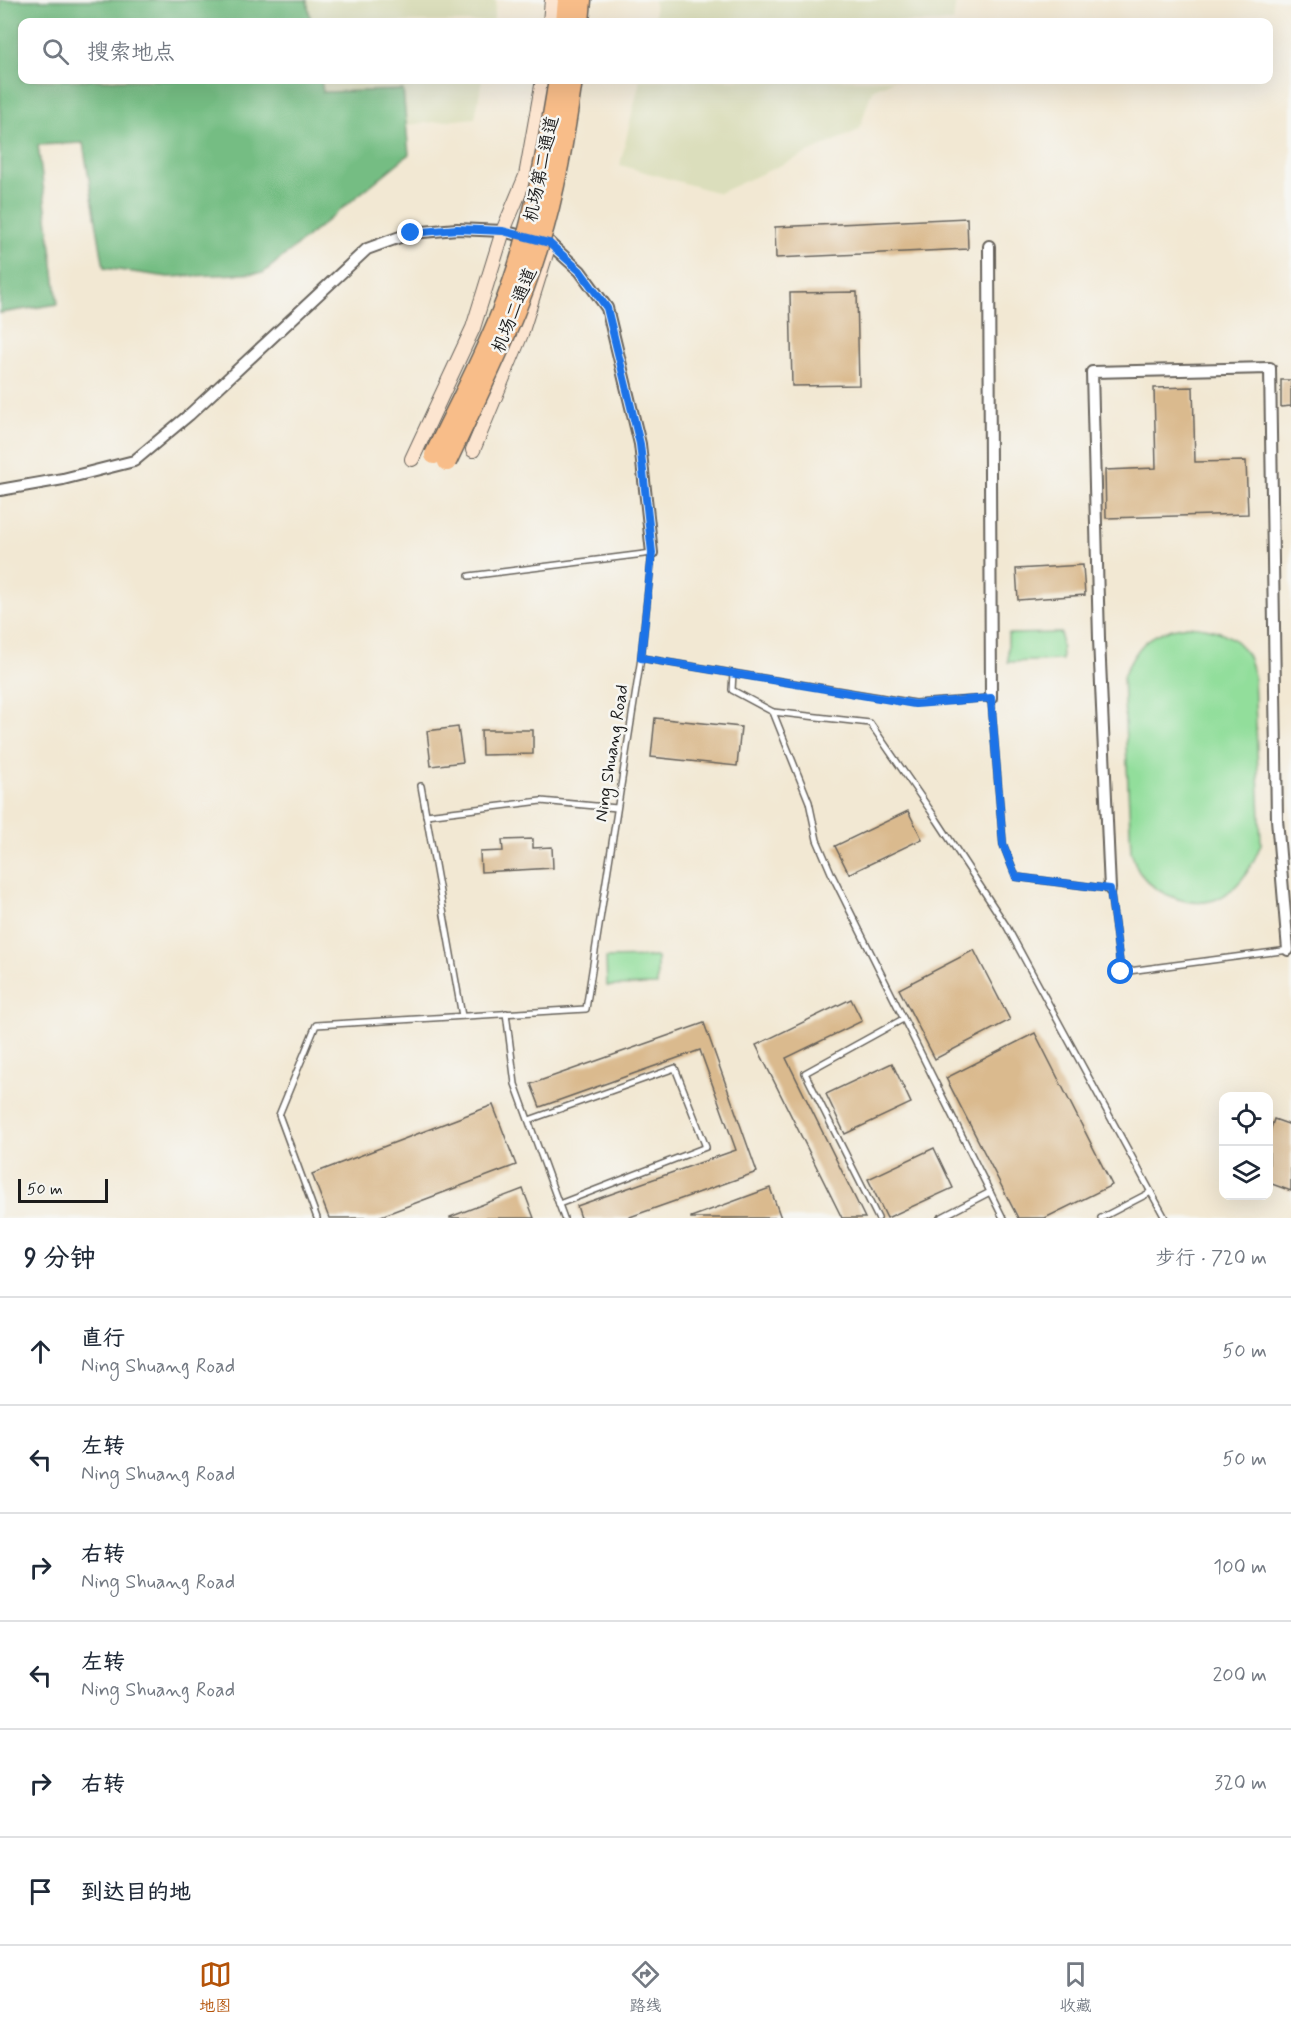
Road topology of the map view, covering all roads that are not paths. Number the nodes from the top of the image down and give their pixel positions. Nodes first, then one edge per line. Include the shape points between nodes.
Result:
1 (552, 0) edge
2 (567, 0) edge
3 (584, 0) edge
4 (550, 18) edge
5 (565, 18) edge
6 (582, 18) edge
7 (542, 84) edge
8 (557, 84) edge
9 (575, 84) edge
10 (575, 84) edge
11 (503, 231) junction
12 (549, 243) junction
13 (989, 246) dead end
14 (473, 450) dead end
15 (440, 458) joint
16 (412, 459) dead end
17 (0, 490) edge
18 (652, 553) junction
19 (469, 576) dead end
20 (641, 658) junction
21 (733, 673) junction
22 (991, 698) junction
23 (773, 712) junction
24 (421, 786) dead end
25 (617, 808) junction
26 (426, 815) junction
27 (1110, 889) junction
28 (1289, 950) edge
29 (506, 1013) junction
30 (462, 1016) junction
31 (903, 1019) junction
32 (528, 1120) junction
33 (990, 1192) junction
34 (1151, 1192) junction
35 (559, 1204) junction
36 (317, 1218) edge
37 (564, 1218) edge
38 (878, 1218) edge
39 (940, 1218) edge
40 (1003, 1218) edge
41 (1101, 1218) edge
42 (1165, 1218) edge

1 - 4 street
2 - 5 highway
3 - 6 highway
7 - 11 street via 526,176
8 - 15 highway, 机场第二通道, bridge via 526,240 500,315
9 - 15 highway, 机场二通道, bridge via 540,245 513,319
10 - 12 street via 563,180
11 - 12 street
11 - 16 street via 473,327
11 - 17 street via 411,233 367,249 134,461
12 - 14 street via 522,334
12 - 18 street via 580,271 607,308 640,444
13 - 22 street
18 - 19 lane
18 - 20 lane, Ning Shuang Road
20 - 21 lane
20 - 25 lane, Ning Shuang Road
21 - 22 lane via 915,704
21 - 23 lane via 732,690
22 - 27 lane via 1003,844 1016,877
23 - 31 lane via 809,802 817,840
23 - 34 lane via 870,723 1007,927
24 - 26 lane
25 - 26 lane via 541,801
25 - 29 lane, Ning Shuang Road via 586,1009
26 - 30 lane
27 - 28 lane via 1121,972
27 - 28 street via 1092,372 1270,368 1277,819
29 - 30 lane, Ning Shuang Road
29 - 32 lane via 515,1084
30 - 36 lane, Ning Shuang Road via 316,1024 279,1115
31 - 33 lane
31 - 38 lane via 805,1074
32 - 35 lane
32 - 35 lane via 675,1068 706,1147
33 - 39 lane
33 - 40 lane
34 - 41 lane
34 - 42 lane
35 - 37 lane

